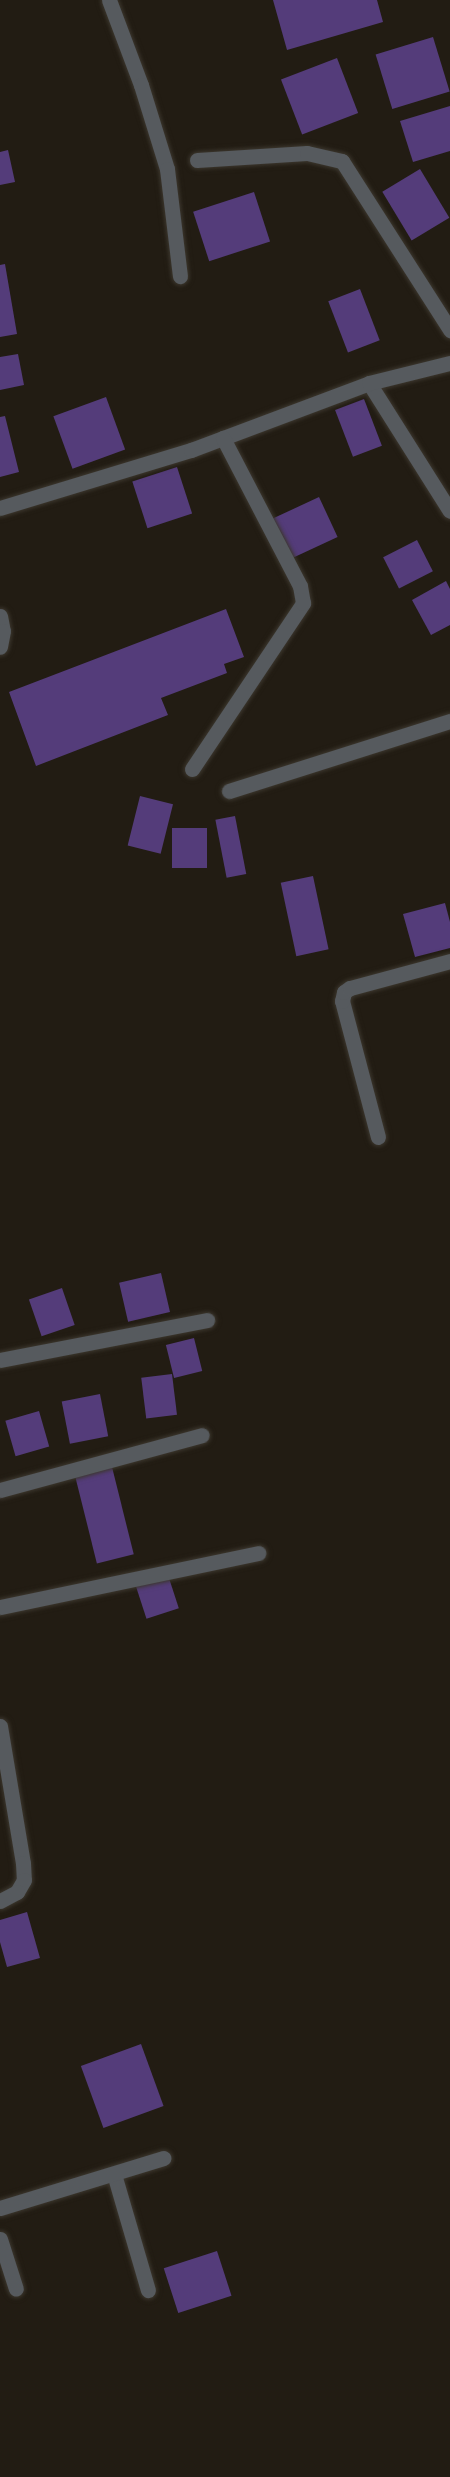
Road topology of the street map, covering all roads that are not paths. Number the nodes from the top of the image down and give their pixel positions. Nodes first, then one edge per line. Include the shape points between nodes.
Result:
1 (109, 0) edge
2 (197, 160) dead end
3 (180, 276) dead end
4 (450, 330) edge
5 (450, 363) edge
6 (369, 383) junction
7 (224, 438) junction
8 (0, 508) edge
9 (450, 511) edge
10 (0, 616) edge
11 (0, 646) edge
12 (450, 721) edge
13 (192, 769) dead end
14 (229, 791) dead end
15 (450, 961) edge
16 (378, 1137) dead end
17 (207, 1320) dead end
18 (0, 1360) edge
19 (202, 1435) dead end
20 (0, 1490) edge
21 (258, 1553) dead end
22 (0, 1608) edge
23 (0, 1725) edge
24 (0, 1901) edge
25 (164, 2158) dead end
26 (114, 2174) junction
27 (0, 2208) edge
28 (0, 2239) edge
29 (15, 2289) dead end
30 (148, 2290) dead end

1 - 3 street via 167,170
2 - 4 street via 307,153 342,161
5 - 6 street
6 - 7 street
6 - 9 street
7 - 8 street
7 - 13 street via 300,586 303,603
10 - 11 street
12 - 14 street
15 - 16 street via 344,992 342,1001
17 - 18 street
19 - 20 street
21 - 22 street
23 - 24 street via 24,1880 17,1892
25 - 26 street
26 - 27 street
26 - 30 street
28 - 29 street

